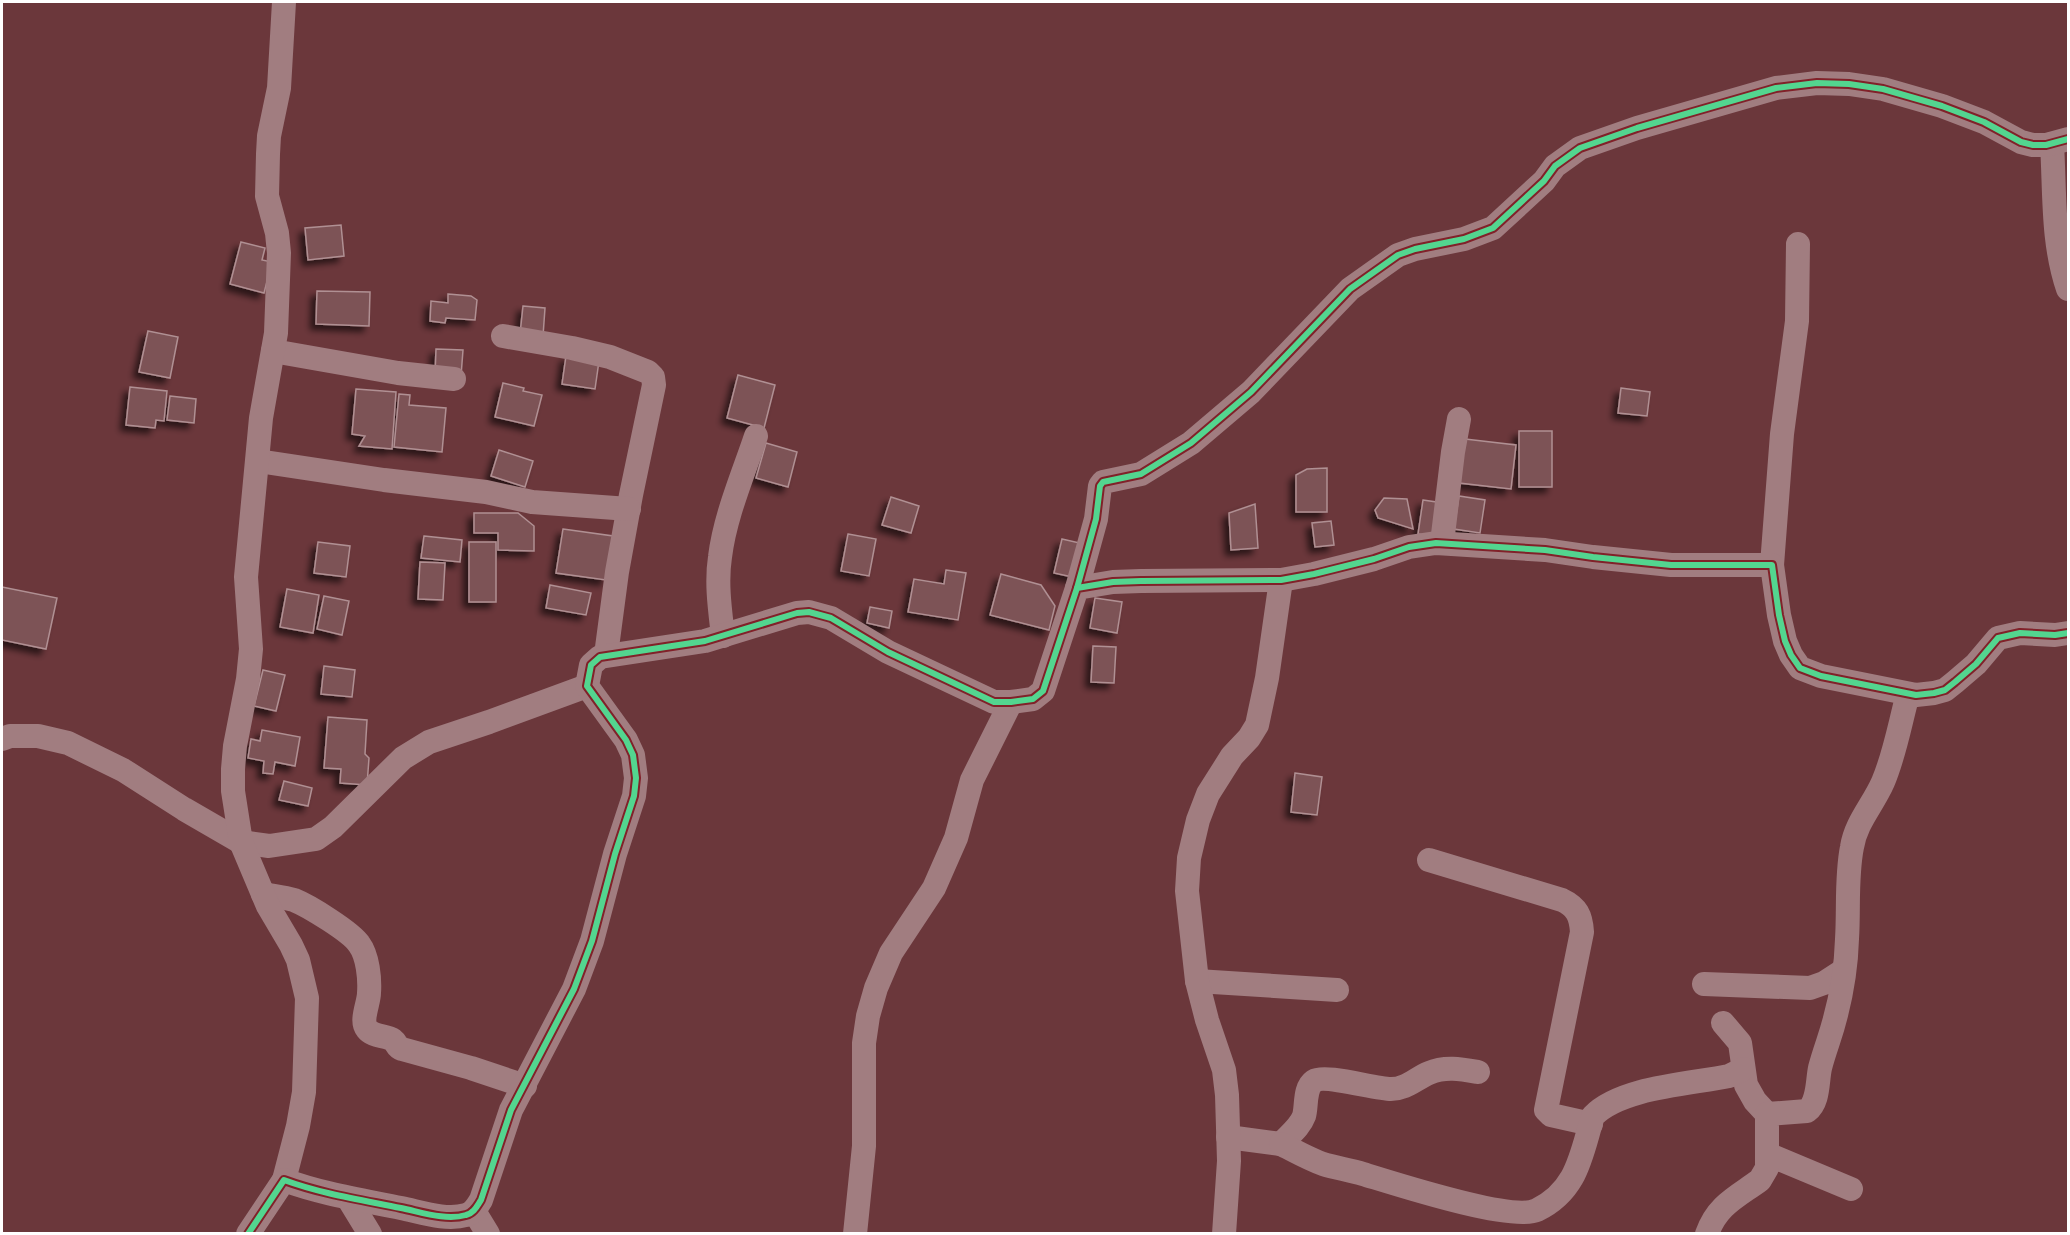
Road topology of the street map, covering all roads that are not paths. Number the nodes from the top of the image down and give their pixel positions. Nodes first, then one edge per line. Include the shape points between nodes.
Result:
1 (284, 2) edge
2 (2058, 145) edge
3 (1798, 244) dead end
4 (2068, 289) edge
5 (502, 336) dead end
6 (273, 351) junction
7 (454, 379) dead end
8 (1459, 419) dead end
9 (756, 436) dead end
10 (258, 461) junction
11 (629, 509) junction
12 (1442, 543) junction
13 (1772, 565) junction
14 (1281, 580) junction
15 (1077, 588) junction
16 (2068, 633) edge
17 (723, 636) junction
18 (606, 655) junction
19 (587, 686) junction
20 (1908, 694) junction
21 (1011, 702) junction
22 (2, 739) edge
23 (241, 842) junction
24 (1429, 860) dead end
25 (262, 894) junction
26 (1844, 970) junction
27 (1197, 981) junction
28 (1704, 984) dead end
29 (1337, 990) dead end
30 (1723, 1023) dead end
31 (1743, 1069) junction
32 (1478, 1072) dead end
33 (525, 1086) junction
34 (1767, 1114) junction
35 (1591, 1124) junction
36 (1228, 1137) junction
37 (1281, 1144) junction
38 (1767, 1154) junction
39 (284, 1180) junction
40 (1851, 1189) dead end
41 (348, 1198) junction
42 (474, 1211) junction
43 (248, 1233) edge
44 (370, 1233) edge
45 (488, 1233) edge
46 (855, 1233) edge
47 (1224, 1233) edge
48 (1707, 1233) edge

1 - 6 street via 280,79 268,154 267,196 279,253
2 - 4 street via 2053,180 2055,227 2060,266
2 - 15 street via 2020,142 1984,122 1883,89 1816,83 1776,88 1580,148 1555,166 1493,228 1464,239 1415,249 1383,264 1350,289 1251,392 1191,443 1141,474 1107,480 1100,486 1096,519
3 - 13 street via 1797,321 1782,434
5 - 11 street via 610,357 652,377 648,421
6 - 7 street
6 - 10 street
8 - 12 street
9 - 17 street via 719,559
10 - 11 street via 486,492 532,502
10 - 23 street via 246,578 251,649 233,770
11 - 18 street
12 - 13 street via 1671,565
12 - 14 street via 1409,547 1374,560
13 - 20 street via 1785,641 1800,668
14 - 15 street via 1113,582
14 - 27 street via 1257,725 1208,794 1189,858 1187,891
15 - 21 street via 1043,691 1034,699
16 - 20 street via 2010,634 1998,638 1976,664 1945,690
17 - 18 street via 681,646
17 - 21 street via 796,613 820,613 888,652 977,695 994,702
18 - 19 street via 591,665
19 - 23 street via 429,742 403,758 316,839 269,846
19 - 33 street via 633,755 634,796 574,989
20 - 26 street via 1883,783 1856,830 1851,849
21 - 46 street via 972,780 956,838 934,888 891,953 873,998 864,1043 864,1146
22 - 23 street via 38,736 68,743 123,770
23 - 25 street
24 - 35 street via 1562,900 1579,913 1582,932 1546,1110 1551,1115
25 - 33 street via 309,908 359,944 369,981 365,1019 369,1031 392,1039 398,1048
25 - 39 street via 298,960 307,998 304,1092
26 - 28 street via 1810,988
26 - 34 street via 1815,1100 1807,1111
27 - 29 street
27 - 36 street via 1224,1070
30 - 31 street via 1740,1043
31 - 34 street via 1750,1092
31 - 35 street via 1729,1076 1613,1101 1593,1116
32 - 37 street via 1446,1068 1399,1089 1372,1088 1327,1078 1317,1080 1310,1085 1300,1124
33 - 42 street via 505,1125 482,1200
34 - 38 street
35 - 37 street via 1573,1178 1565,1190 1532,1212 1504,1211 1437,1196 1323,1164
36 - 37 street
36 - 47 street
38 - 40 street
38 - 48 street via 1764,1175 1724,1205
39 - 41 street
39 - 43 street
41 - 42 street via 440,1216
41 - 44 street
42 - 45 street

